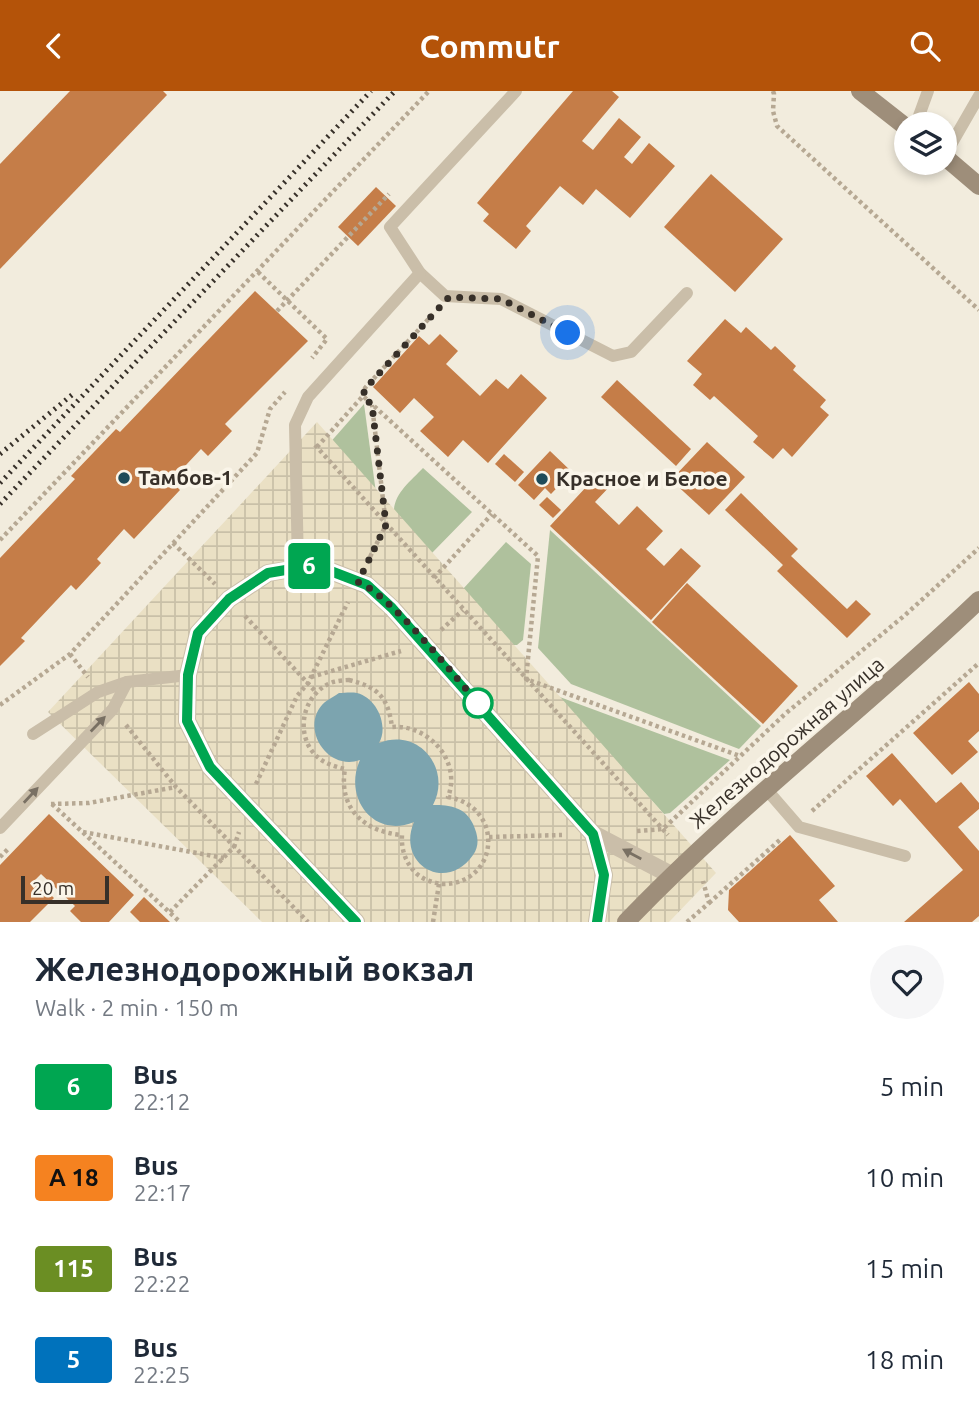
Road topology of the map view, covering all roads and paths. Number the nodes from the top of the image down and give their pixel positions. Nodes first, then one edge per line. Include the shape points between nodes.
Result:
1 (429, 91) edge
2 (516, 91) edge
3 (773, 91) edge
4 (860, 91) edge
5 (928, 91) edge
6 (979, 96) edge
7 (920, 112) edge
8 (894, 118) edge
9 (957, 135) edge
10 (957, 167) edge
11 (979, 186) edge
12 (386, 197) dead end
13 (258, 272) junction
14 (420, 273) junction
15 (687, 293) dead end
16 (449, 297) junction
17 (287, 300) junction
18 (979, 310) edge
19 (277, 311) dead end
20 (311, 359) dead end
21 (288, 388) dead end
22 (363, 396) junction
23 (372, 405) junction
24 (295, 425) junction
25 (317, 447) junction
26 (492, 514) junction
27 (386, 525) junction
28 (0, 540) edge
29 (979, 548) edge
30 (298, 568) junction
31 (434, 578) junction
32 (358, 582) junction
33 (979, 600) edge
34 (463, 610) junction
35 (426, 645) junction
36 (70, 654) junction
37 (979, 663) edge
38 (188, 675) junction
39 (310, 677) junction
40 (526, 679) junction
41 (127, 682) junction
42 (98, 692) junction
43 (0, 705) edge
44 (113, 709) junction
45 (33, 734) dead end
46 (740, 756) junction
47 (176, 787) junction
48 (767, 790) junction
49 (51, 804) junction
50 (246, 806) junction
51 (43, 813) dead end
52 (797, 824) junction
53 (0, 828) edge
54 (663, 829) junction
55 (82, 832) junction
56 (593, 834) junction
57 (668, 835) dead end
58 (489, 837) junction
59 (17, 839) dead end
60 (234, 847) junction
61 (905, 856) dead end
62 (0, 857) edge
63 (224, 857) junction
64 (671, 875) junction
65 (703, 881) dead end
66 (439, 884) junction
67 (709, 903) junction
68 (170, 912) junction
69 (180, 922) edge
70 (308, 922) edge
71 (356, 922) edge
72 (433, 922) edge
73 (597, 922) edge
74 (626, 922) edge
75 (687, 922) edge

1 - 13 path
2 - 14 lane via 390,227
3 - 18 path via 777,126
4 - 8 main road
5 - 7 lane
6 - 9 lane
10 - 11 main road
12 - 17 path
13 - 17 path
13 - 28 path
14 - 16 lane
14 - 24 lane via 308,397
15 - 16 lane via 631,352 613,356 501,299
16 - 22 path
17 - 19 path
17 - 20 path via 327,339
21 - 36 path via 270,409 257,453
22 - 23 path
22 - 25 path
23 - 26 path
23 - 27 path
24 - 25 path
24 - 30 lane
25 - 27 path
26 - 31 path
26 - 40 path via 538,556
27 - 31 path
27 - 32 path
29 - 46 path
30 - 32 street via 315,565
30 - 38 street via 268,573 229,599 198,633
31 - 34 path
32 - 35 street via 392,608
32 - 39 path
33 - 48 main road, Железнодорожная улица
34 - 35 path
34 - 40 path
35 - 39 path
35 - 56 street
36 - 42 path
36 - 43 path
37 - 52 path
38 - 41 lane
38 - 50 street via 187,721 210,767
39 - 50 path
40 - 46 path
40 - 54 path
41 - 42 lane
41 - 44 lane
42 - 45 lane
44 - 47 path
53 -> 44 lane
46 - 54 path
47 - 49 path via 89,803
47 - 60 path
48 - 52 lane
48 - 64 main road, Железнодорожная улица
49 - 51 path
49 - 55 path
50 - 60 path
50 - 71 street
52 - 61 lane
52 - 67 path
54 - 56 path
54 - 57 path
55 - 63 path
55 - 68 path
56 - 58 path
64 -> 56 street
56 - 73 street via 604,875
58 - 66 path via 481,866 468,878
58 - 66 path via 477,810 462,799 448,797 451,774 435,742 418,730 392,727 390,710 381,695 366,684 349,680 316,692 303,722 312,753 326,764 345,769 347,801 359,819 378,832 402,835 407,862 419,876
59 - 62 path
60 - 63 path
60 - 70 path
63 - 68 path
64 - 74 main road, Железнодорожная улица
65 - 67 path
66 - 72 path
67 - 75 path
68 - 69 path

